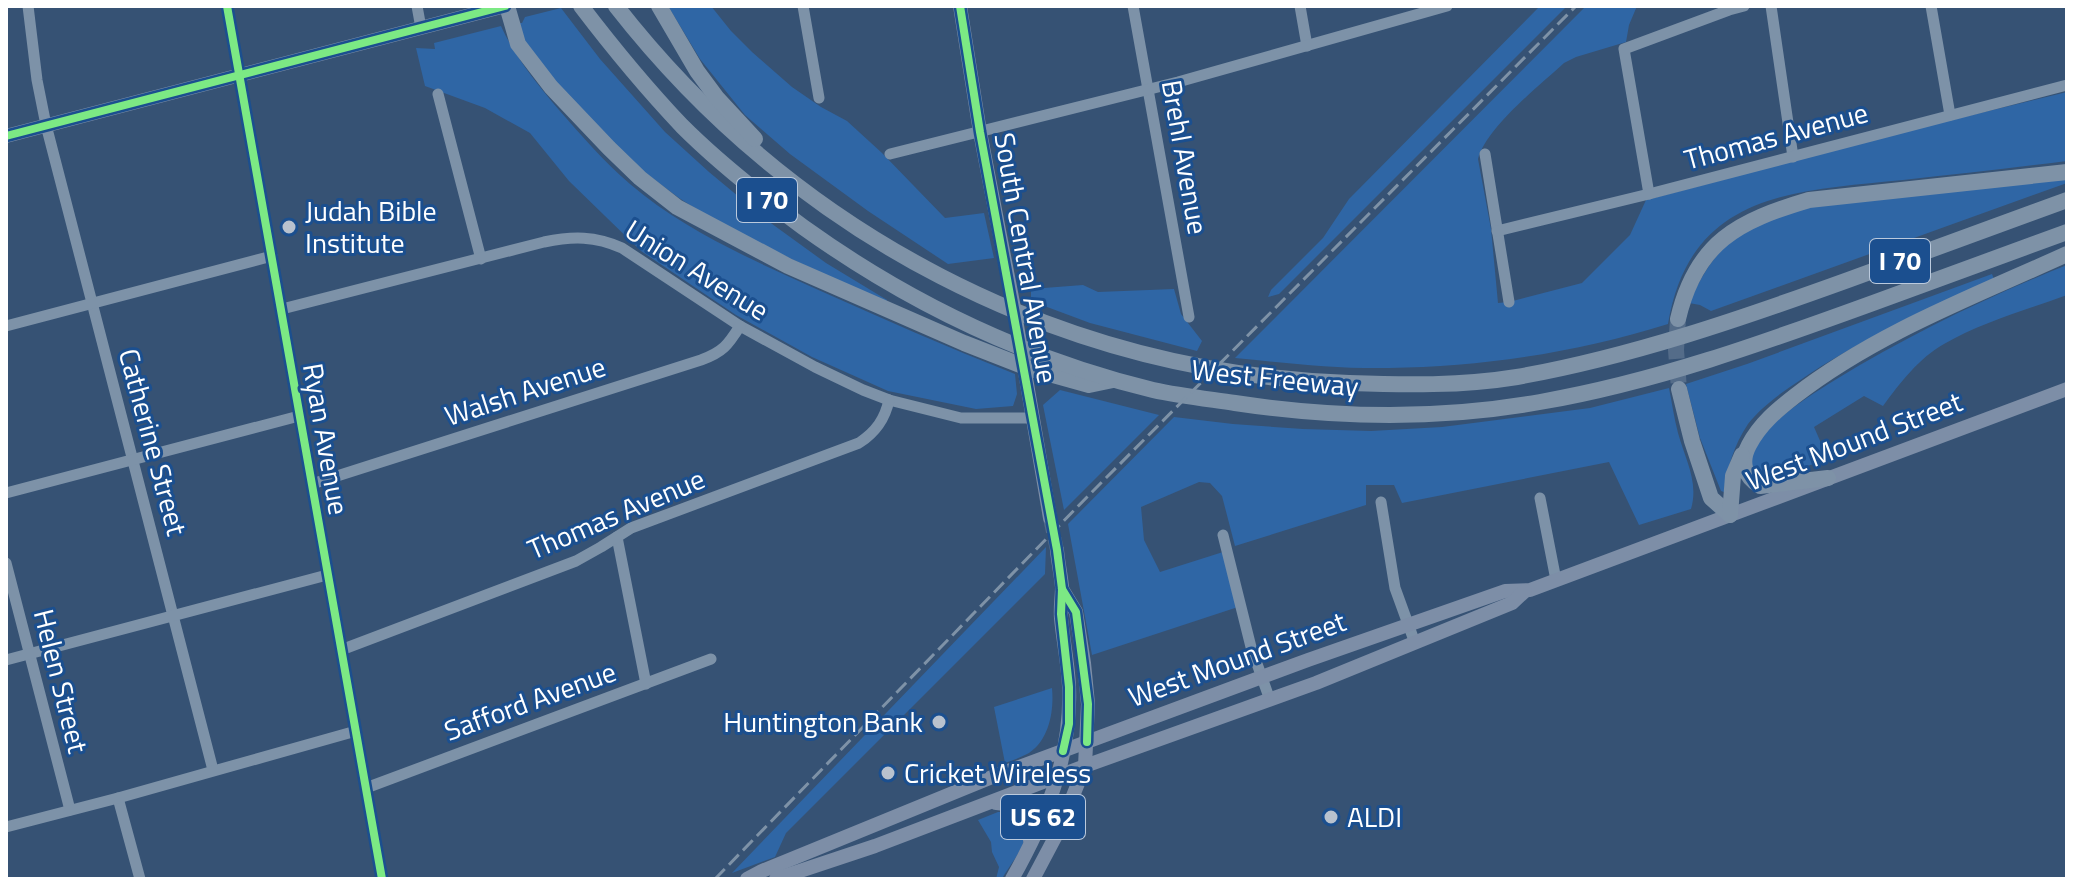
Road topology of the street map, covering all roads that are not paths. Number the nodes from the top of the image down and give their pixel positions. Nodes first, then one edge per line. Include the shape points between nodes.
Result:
1 (28, 6) edge
2 (227, 6) edge
3 (417, 6) edge
4 (506, 6) edge
5 (581, 6) edge
6 (616, 6) edge
7 (659, 6) edge
8 (803, 6) edge
9 (960, 6) edge
10 (1133, 6) edge
11 (1300, 6) edge
12 (1447, 6) edge
13 (1744, 6) edge
14 (1771, 6) edge
15 (1931, 6) edge
16 (421, 28) junction
17 (1307, 46) junction
18 (239, 74) junction
19 (2067, 85) edge
20 (1149, 89) junction
21 (438, 94) dead end
22 (819, 98) dead end
23 (1950, 115) junction
24 (46, 125) junction
25 (980, 132) junction
26 (6, 136) edge
27 (890, 154) dead end
28 (1485, 154) dead end
29 (1793, 157) junction
30 (2065, 172) edge
31 (786, 177) junction
32 (1649, 194) junction
33 (2067, 200) edge
34 (1497, 231) junction
35 (2067, 232) edge
36 (2067, 254) edge
37 (272, 256) junction
38 (481, 259) junction
39 (1509, 302) dead end
40 (92, 303) junction
41 (282, 309) junction
42 (1189, 317) dead end
43 (1678, 319) tunnel mouth
44 (6, 326) edge
45 (740, 326) junction
46 (1115, 379) junction
47 (1679, 389) tunnel mouth
48 (2067, 389) edge
49 (889, 400) junction
50 (299, 416) junction
51 (1032, 418) junction
52 (1747, 448) junction
53 (132, 460) junction
54 (1828, 478) junction
55 (312, 484) junction
56 (6, 493) edge
57 (1540, 498) dead end
58 (1381, 502) dead end
59 (1730, 515) junction
60 (1050, 518) tunnel mouth
61 (1223, 535) dead end
62 (617, 537) junction
63 (1057, 550) tunnel mouth
64 (6, 563) edge
65 (327, 575) junction
66 (1556, 580) junction
67 (1062, 589) junction
68 (1525, 591) junction
69 (174, 615) junction
70 (1409, 625) junction
71 (1415, 643) junction
72 (341, 650) junction
73 (29, 653) junction
74 (711, 659) dead end
75 (6, 660) edge
76 (1261, 677) junction
77 (646, 684) junction
78 (1270, 700) junction
79 (356, 731) junction
80 (1087, 742) junction
81 (1063, 751) junction
82 (1085, 766) junction
83 (213, 770) junction
84 (1059, 777) junction
85 (366, 788) junction
86 (118, 798) junction
87 (991, 803) junction
88 (70, 810) junction
89 (6, 827) edge
90 (1027, 852) junction
91 (140, 879) edge
92 (382, 879) edge
93 (747, 879) edge
94 (776, 879) edge
95 (1012, 879) edge
96 (1033, 879) edge

1 - 24 street, Catherine Street
2 - 18 street, Ryan Avenue
3 - 16 street
4 - 16 main road
4 - 46 highway via 518,44 551,87 640,178 677,207 788,266 964,343 1089,385
5 - 46 highway, West Freeway / I 70 via 686,129 772,204 913,298 1014,346
6 - 31 highway, West Freeway / I 70 via 707,109
7 - 31 highway via 717,98
8 - 22 street
9 - 25 main road, South Central Avenue
10 - 20 street, Brehl Avenue
11 - 17 street
12 - 17 street
13 - 32 street via 1624,49
14 - 29 street
15 - 23 street
16 - 18 main road
17 - 20 street
18 - 24 main road
18 - 37 street, Ryan Avenue
19 - 23 street, Thomas Avenue
20 - 25 street
20 - 42 street, Brehl Avenue
21 - 38 street
23 - 29 street, Thomas Avenue
24 - 26 main road
24 - 40 street, Catherine Street
25 - 27 street
25 - 51 main road, South Central Avenue
28 - 34 street
29 - 32 street, Thomas Avenue
30 - 43 highway via 1809,200 1772,211 1736,229 1708,252 1689,281
31 - 33 highway, West Freeway / I 70 via 855,228 955,285 1025,316 1134,352 1280,379 1417,385 1499,379 1642,348
32 - 34 street, Thomas Avenue
34 - 39 street
35 - 46 highway, West Freeway / I 70 via 1732,354 1534,403 1361,415 1259,407
36 - 52 highway via 1853,357 1775,412
37 - 40 street
37 - 41 street, Ryan Avenue
38 - 41 street, Union Avenue
38 - 45 street, Union Avenue via 561,238 608,242
40 - 44 street
40 - 53 street, Catherine Street
41 - 50 street, Ryan Avenue
45 - 49 street, Union Avenue
45 - 55 street, Walsh Avenue via 725,348 701,360
47 - 59 highway via 1711,498
48 - 54 main road, West Mound Street
49 - 51 street, Union Avenue via 961,418
49 - 62 street, Thomas Avenue via 878,426 859,443
50 - 53 street
50 - 55 street, Ryan Avenue
51 - 60 main road, South Central Avenue
52 - 54 highway via 1745,472 1760,486
52 - 59 highway via 1733,476
53 - 56 street
53 - 69 street, Catherine Street
54 - 59 main road, West Mound Street
55 - 65 street, Ryan Avenue
57 - 66 street
58 - 70 street via 1395,588
59 - 66 main road, West Mound Street
61 - 76 street
62 - 72 street, Thomas Avenue via 576,561
62 - 77 street
63 - 67 main road, US 62
64 - 73 street, Helen Street
65 - 69 street
65 - 72 street, Ryan Avenue
66 - 68 main road, West Mound Street
67 - 80 main road, US 62 via 1076,612 1088,704
67 - 81 main road, US 62 via 1069,687
68 - 70 main road, West Mound Street via 1505,591
68 - 71 main road, West Mound Street via 1512,603
69 - 73 street
69 - 83 street, Catherine Street
70 - 71 street
70 - 76 main road, West Mound Street
71 - 78 main road, West Mound Street
72 - 79 street, Ryan Avenue
73 - 75 street
73 - 88 street, Helen Street
74 - 77 street, Safford Avenue
76 - 78 street
76 - 80 main road, West Mound Street
77 - 85 street, Safford Avenue
78 - 82 main road, West Mound Street
79 - 83 street
79 - 85 street, Ryan Avenue
80 - 81 main road, West Mound Street
80 - 82 main road, US 62
81 - 84 main road, US 62
81 - 93 main road, West Mound Street
82 - 84 main road, West Mound Street
82 - 96 main road, US 62
83 - 86 street
84 - 87 main road, West Mound Street
84 - 90 main road, US 62
85 - 92 street, Ryan Avenue
86 - 88 street
86 - 91 street
87 - 90 main road via 1012,805 1026,818 1031,829
87 - 94 main road, West Mound Street
88 - 89 street
90 - 95 main road, US 62

